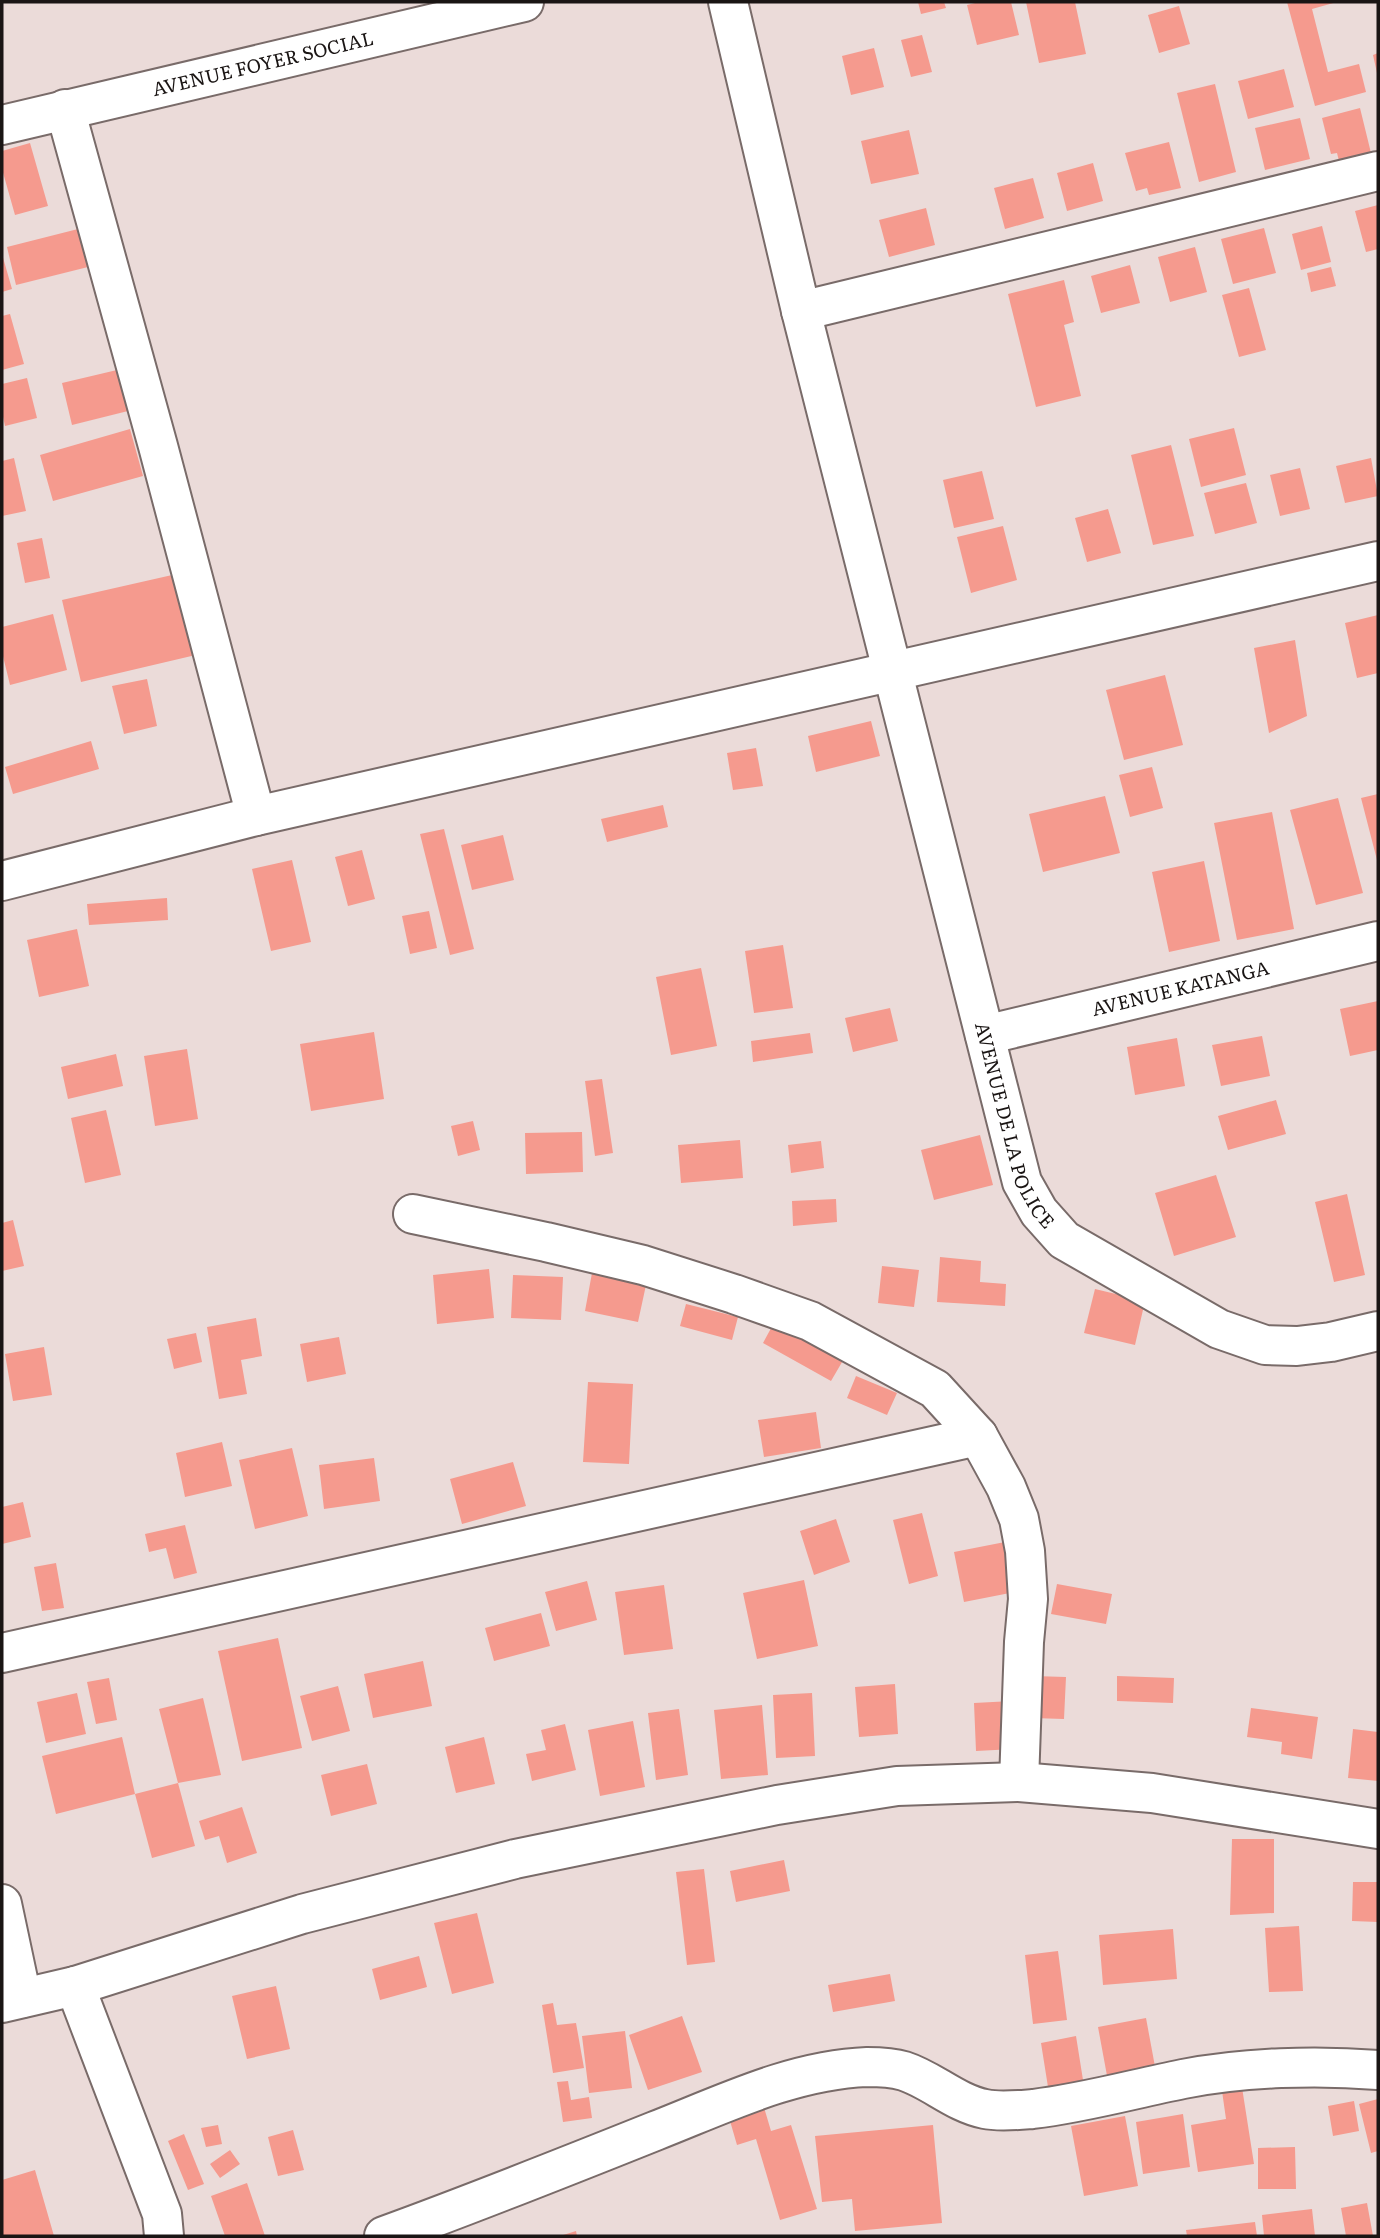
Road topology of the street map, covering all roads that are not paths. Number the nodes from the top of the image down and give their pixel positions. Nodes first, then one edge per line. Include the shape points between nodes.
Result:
1 (524, 2) edge
2 (728, 2) edge
3 (65, 109) junction
4 (2, 125) edge
5 (1378, 171) edge
6 (801, 312) junction
7 (1378, 561) edge
8 (893, 672) junction
9 (256, 816) junction
10 (2, 881) edge
11 (1378, 941) edge
12 (985, 1035) junction
13 (413, 1214) dead end
14 (1378, 1331) edge
15 (978, 1436) junction
16 (2, 1653) edge
17 (1018, 1782) junction
18 (1378, 1829) edge
19 (2, 1904) edge
20 (75, 1986) junction
21 (12, 2000) edge
22 (1378, 2070) edge
23 (163, 2236) edge
24 (384, 2236) edge

1 - 3 street, AVENUE FOYER SOCIAL
2 - 6 street, AVENUE DE LA POLICE
3 - 4 street, AVENUE FOYER SOCIAL
3 - 9 street
5 - 6 street
6 - 8 street, AVENUE DE LA POLICE
7 - 8 street
8 - 9 street
8 - 12 street, AVENUE DE LA POLICE
9 - 10 street
11 - 12 street, AVENUE KATANGA
12 - 14 street, AVENUE DE LA POLICE via 1021,1182 1038,1212 1064,1240 1240,1338 1297,1346
13 - 15 street via 643,1265 810,1321 935,1390
15 - 16 street
15 - 17 street via 1006,1487 1025,1551 1028,1599
17 - 18 street via 1152,1793
17 - 20 street via 897,1786 777,1805 514,1859 302,1914
19 - 21 street
20 - 21 street
20 - 23 street via 162,2214
22 - 24 street via 1303,2067 1224,2072 1030,2109 985,2109 903,2070 868,2067 827,2072 744,2095

